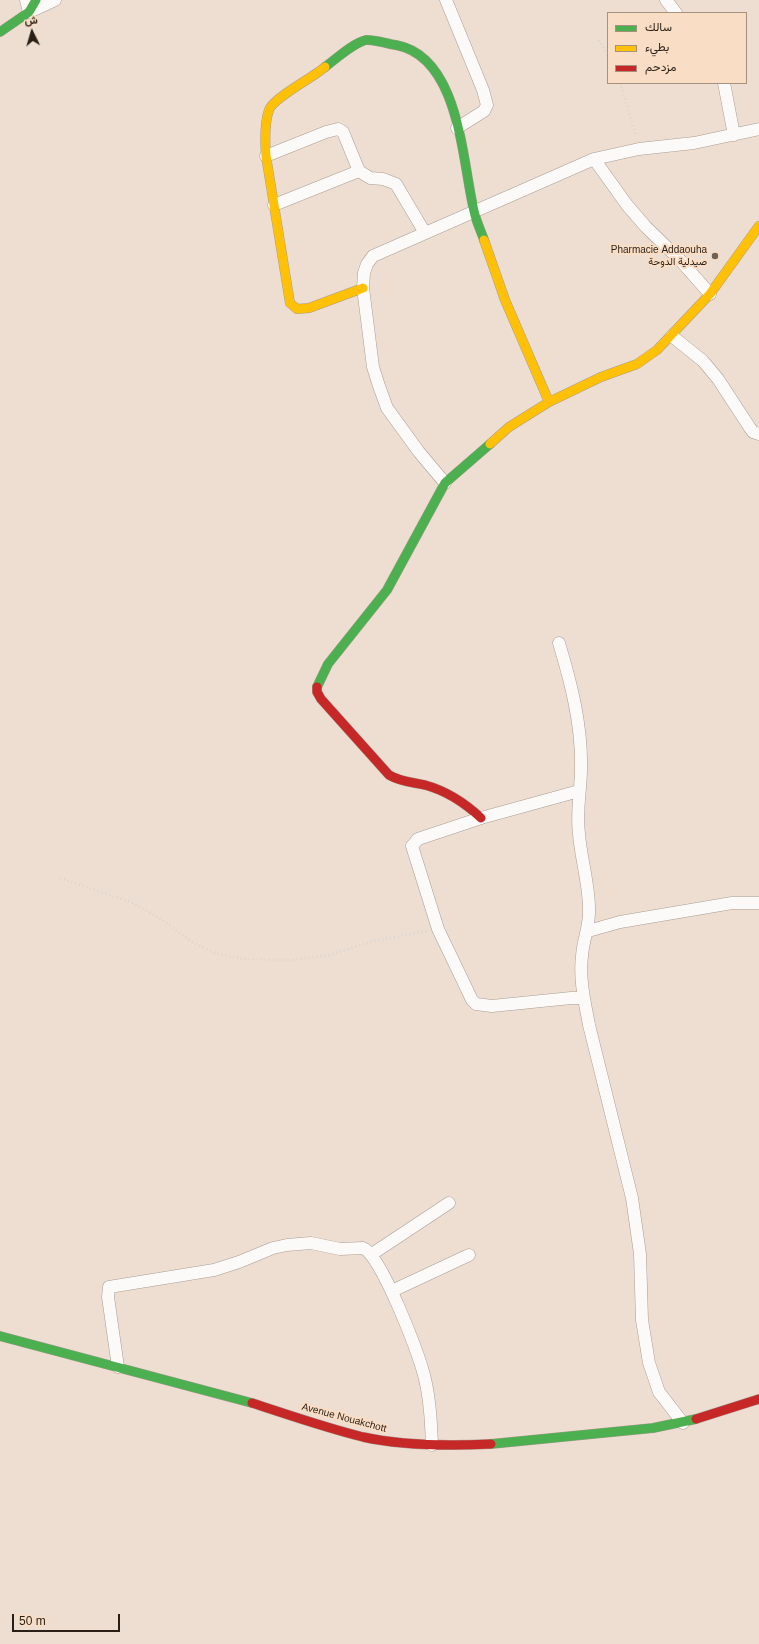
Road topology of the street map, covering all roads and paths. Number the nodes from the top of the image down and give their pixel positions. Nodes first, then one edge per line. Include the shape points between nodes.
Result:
1 (26, 0) edge
2 (36, 0) edge
3 (54, 0) edge
4 (446, 0) edge
5 (666, 0) edge
6 (29, 12) junction
7 (675, 12) edge
8 (0, 32) edge
9 (599, 40) dead end
10 (607, 54) edge
11 (620, 84) edge
12 (724, 84) edge
13 (457, 128) junction
14 (759, 129) edge
15 (734, 135) junction
16 (639, 149) junction
17 (266, 156) junction
18 (594, 159) junction
19 (359, 171) junction
20 (274, 205) junction
21 (474, 212) junction
22 (759, 226) edge
23 (425, 233) junction
24 (364, 288) junction
25 (710, 294) junction
26 (672, 336) junction
27 (549, 402) junction
28 (759, 434) edge
29 (445, 483) junction
30 (559, 643) dead end
31 (579, 791) junction
32 (481, 818) junction
33 (60, 878) dead end
34 (759, 903) edge
35 (438, 928) junction
36 (588, 931) junction
37 (584, 998) junction
38 (449, 1203) dead end
39 (372, 1254) junction
40 (469, 1255) dead end
41 (392, 1291) junction
42 (0, 1336) edge
43 (118, 1367) junction
44 (759, 1399) edge
45 (683, 1424) junction
46 (432, 1445) junction

1 - 6 street
2 - 6 street
3 - 6 street
4 - 13 street via 483,90 486,105 484,111
5 - 7 street
6 - 8 street
9 - 10 path
11 - 16 path
12 - 15 street
13 - 17 street via 452,107 434,69 418,54 399,46 366,40 278,100 269,109 265,136
13 - 21 street
14 - 15 street
15 - 16 street via 694,143
16 - 18 street
17 - 19 street via 338,129 343,132
17 - 20 street
18 - 21 street
18 - 25 street via 627,205
19 - 20 street
19 - 23 street via 370,178 396,184
20 - 24 street via 290,303 294,307 309,308
21 - 23 street
21 - 27 street via 505,300
22 - 25 street
23 - 24 street via 373,256 364,273
24 - 29 street via 373,367 387,408
25 - 26 street
26 - 27 street via 637,364
26 - 28 street via 703,361 718,378 753,432
27 - 29 street via 509,427
29 - 32 street via 387,590 328,664 317,684 321,699 389,775 401,781 424,784 450,794
30 - 31 street via 572,688 579,729
31 - 32 street
31 - 36 street via 579,834 590,909
32 - 35 street via 414,842 413,852
33 - 35 path via 133,903 161,919 192,942 212,952 242,959 289,960 322,956 374,941
34 - 36 street via 725,904 620,922
35 - 37 street via 467,992 476,1004 492,1006
36 - 37 street via 582,956
37 - 45 street via 632,1198 640,1254 642,1320 649,1363 659,1392
38 - 39 street
39 - 41 street
39 - 43 street via 363,1248 340,1249 298,1243 274,1248 214,1270 109,1287 107,1291
40 - 41 street
41 - 46 street via 424,1376 431,1419
42 - 43 street, Avenue Nouakchott
43 - 46 street, Avenue Nouakchott via 225,1395 363,1437
44 - 45 street, Avenue Nouakchott
45 - 46 street, Avenue Nouakchott via 519,1442

